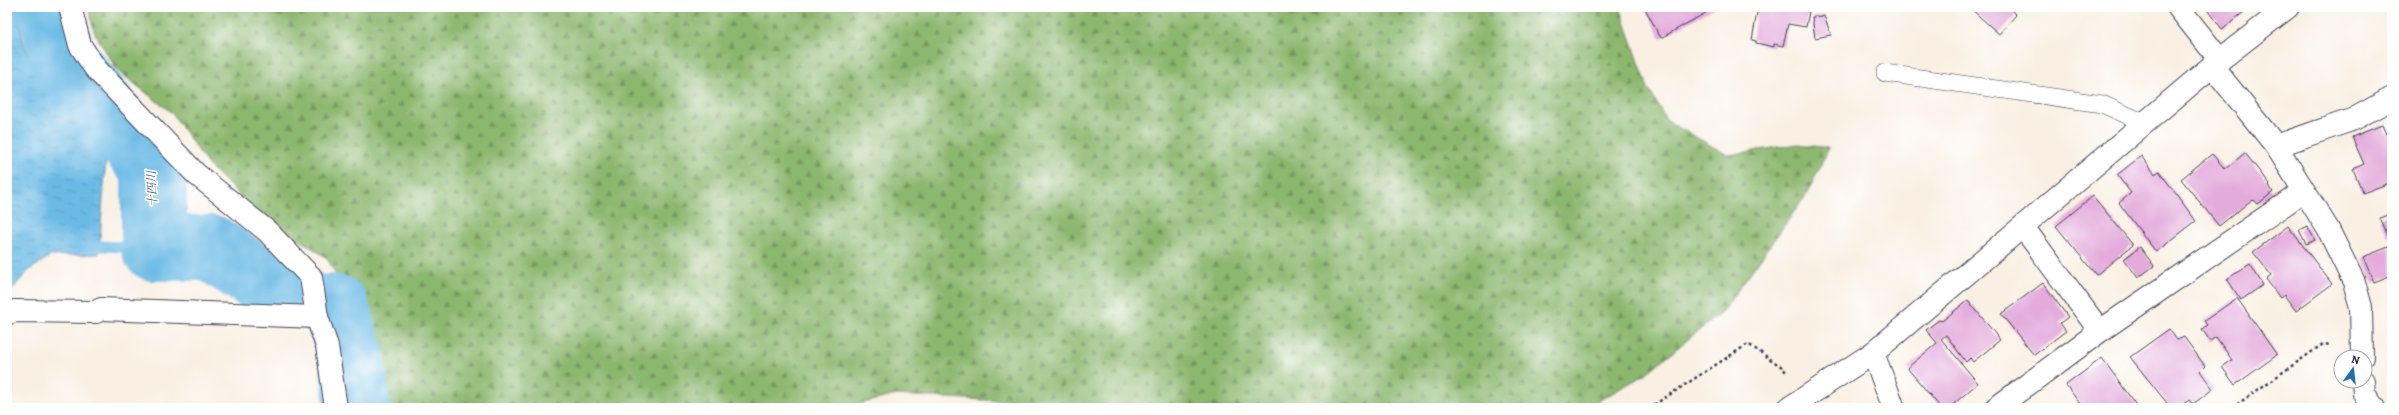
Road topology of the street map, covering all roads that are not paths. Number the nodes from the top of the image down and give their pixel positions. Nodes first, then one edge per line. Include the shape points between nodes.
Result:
1 (70, 7) edge
2 (2178, 7) edge
3 (2288, 7) edge
4 (2216, 63) junction
5 (1885, 73) dead end
6 (2392, 98) edge
7 (2145, 123) junction
8 (2276, 146) junction
9 (2304, 191) junction
10 (2023, 227) junction
11 (7, 314) edge
12 (317, 317) junction
13 (2100, 331) junction
14 (2362, 349) edge
15 (1873, 353) junction
16 (2364, 389) edge
17 (1798, 403) edge
18 (336, 408) edge
19 (1894, 408) edge
20 (1996, 408) edge
21 (2374, 408) edge

1 - 12 street via 80,45 95,68 196,174 267,231 310,277
2 - 4 street
3 - 4 street
4 - 7 street
4 - 8 street
5 - 7 lane via 2102,104
6 - 8 street via 2354,119
7 - 10 street
8 - 9 street
9 - 13 street
9 - 14 street via 2328,229 2354,282 2361,306
10 - 13 street
10 - 15 street
11 - 12 street via 14,311 96,312 101,309
12 - 18 street via 327,346
13 - 20 street
15 - 17 street
15 - 19 street
16 - 21 street via 2364,394

